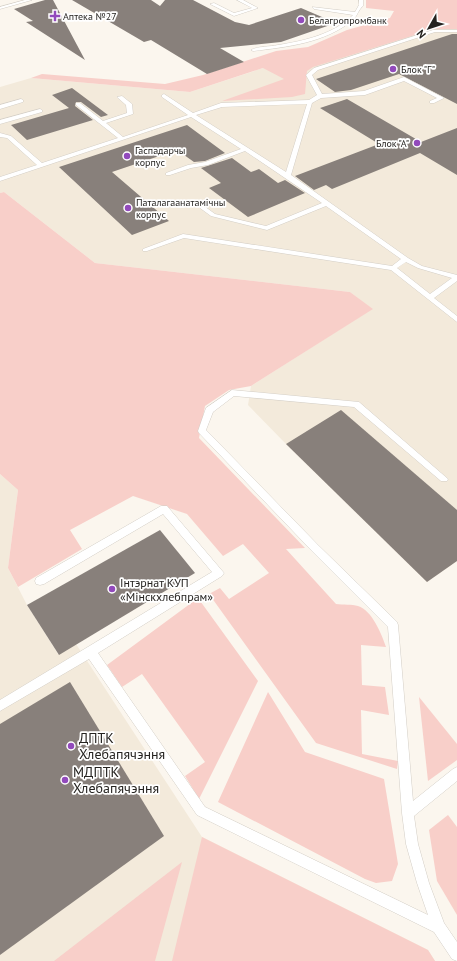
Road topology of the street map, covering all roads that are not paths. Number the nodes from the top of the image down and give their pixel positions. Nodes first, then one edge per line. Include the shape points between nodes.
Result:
1 (30, 0) edge
2 (239, 0) edge
3 (361, 0) edge
4 (212, 4) dead end
5 (0, 8) edge
6 (314, 8) dead end
7 (357, 14) junction
8 (457, 31) edge
9 (253, 50) dead end
10 (164, 96) dead end
11 (320, 96) junction
12 (120, 97) dead end
13 (21, 101) dead end
14 (310, 102) junction
15 (432, 102) dead end
16 (78, 104) dead end
17 (0, 107) edge
18 (40, 110) dead end
19 (192, 115) junction
20 (0, 122) edge
21 (102, 123) junction
22 (0, 135) edge
23 (122, 139) junction
24 (246, 149) junction
25 (41, 165) junction
26 (168, 174) dead end
27 (288, 176) junction
28 (0, 179) edge
29 (327, 203) junction
30 (202, 207) dead end
31 (145, 250) dead end
32 (406, 259) junction
33 (392, 268) junction
34 (457, 278) edge
35 (430, 298) junction
36 (457, 320) edge
37 (444, 479) dead end
38 (40, 581) dead end
39 (91, 652) junction
40 (0, 706) edge
41 (455, 778) edge
42 (408, 813) junction
43 (439, 927) junction
44 (457, 954) edge

1 - 5 lane via 17,6
2 - 4 lane via 256,8 234,15
3 - 7 lane
6 - 7 lane
7 - 9 lane via 339,28 319,37 294,45
8 - 11 lane via 436,31 316,69 309,75
10 - 19 lane
11 - 14 lane
11 - 15 lane via 365,93 404,79 441,98
12 - 21 lane via 129,104 130,114
13 - 17 lane
14 - 19 lane via 221,105
14 - 27 lane
16 - 21 lane
18 - 20 lane
19 - 23 lane
19 - 24 lane
21 - 23 lane
22 - 25 lane via 9,137
23 - 25 lane
24 - 26 lane via 206,164 190,166
24 - 27 lane
25 - 28 lane
27 - 29 lane
29 - 30 lane via 267,228 213,215
29 - 32 lane
31 - 33 lane via 183,236
32 - 33 lane
32 - 34 lane via 420,267
33 - 35 lane
34 - 35 lane
35 - 36 lane
37 - 42 lane via 356,404 232,393 209,410 202,432 394,625
38 - 39 lane via 164,509 219,573
39 - 40 lane
39 - 43 lane via 201,811
41 - 42 lane
42 - 43 lane via 412,844
43 - 44 lane

